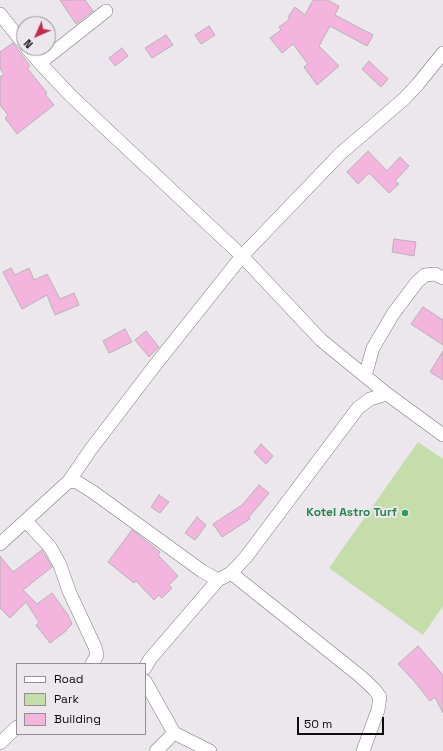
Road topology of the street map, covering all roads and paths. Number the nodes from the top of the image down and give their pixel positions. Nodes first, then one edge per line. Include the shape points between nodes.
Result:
1 (106, 11) dead end
2 (0, 14) edge
3 (16, 34) edge
4 (443, 53) edge
5 (34, 56) edge
6 (40, 63) junction
7 (242, 256) junction
8 (443, 278) edge
9 (365, 376) junction
10 (387, 394) junction
11 (443, 435) edge
12 (69, 481) junction
13 (26, 521) junction
14 (0, 544) edge
15 (231, 573) junction
16 (218, 580) junction
17 (93, 663) edge
18 (146, 666) edge
19 (146, 684) edge
20 (16, 728) edge
21 (174, 733) junction
22 (0, 743) edge
23 (156, 751) edge
24 (210, 751) edge
25 (363, 751) edge

1 - 6 street
2 - 3 street
4 - 7 street via 404,99 340,154
5 - 6 street
6 - 7 street via 70,95
7 - 9 street via 321,340
7 - 12 street via 90,449
8 - 9 street via 435,274 425,275 416,282 373,348
9 - 10 street
10 - 11 street
10 - 15 street via 370,399 358,408 246,557
12 - 13 street
12 - 16 street via 77,482 93,492
13 - 14 street
13 - 17 street via 50,547 60,565 95,647 97,655
15 - 16 street
15 - 25 street via 360,676 380,697
16 - 18 street
19 - 21 street
20 - 22 street
21 - 23 street
21 - 24 street

